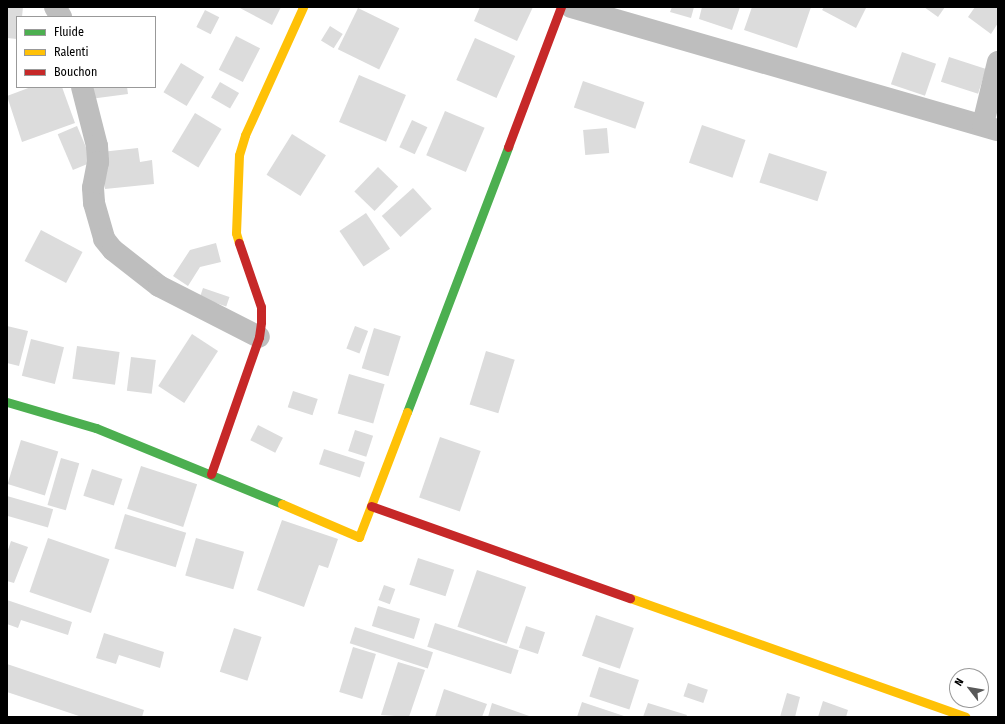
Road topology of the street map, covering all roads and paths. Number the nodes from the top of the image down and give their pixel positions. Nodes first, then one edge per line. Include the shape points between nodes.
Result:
1 (55, 7) edge
2 (303, 7) edge
3 (561, 7) edge
4 (571, 7) edge
5 (60, 16) edge
6 (998, 62) edge
7 (82, 88) edge
8 (990, 127) edge
9 (259, 338) junction
10 (7, 402) edge
11 (211, 474) junction
12 (371, 506) junction
13 (966, 717) edge

1 - 5 street
2 - 9 street via 245,135 239,155 236,234 261,307
3 - 12 street
4 - 8 street
6 - 8 street
7 - 9 street via 98,146 94,195 104,239 113,250 159,286
9 - 11 street
10 - 11 street via 96,428
11 - 12 street via 359,537
12 - 13 street

